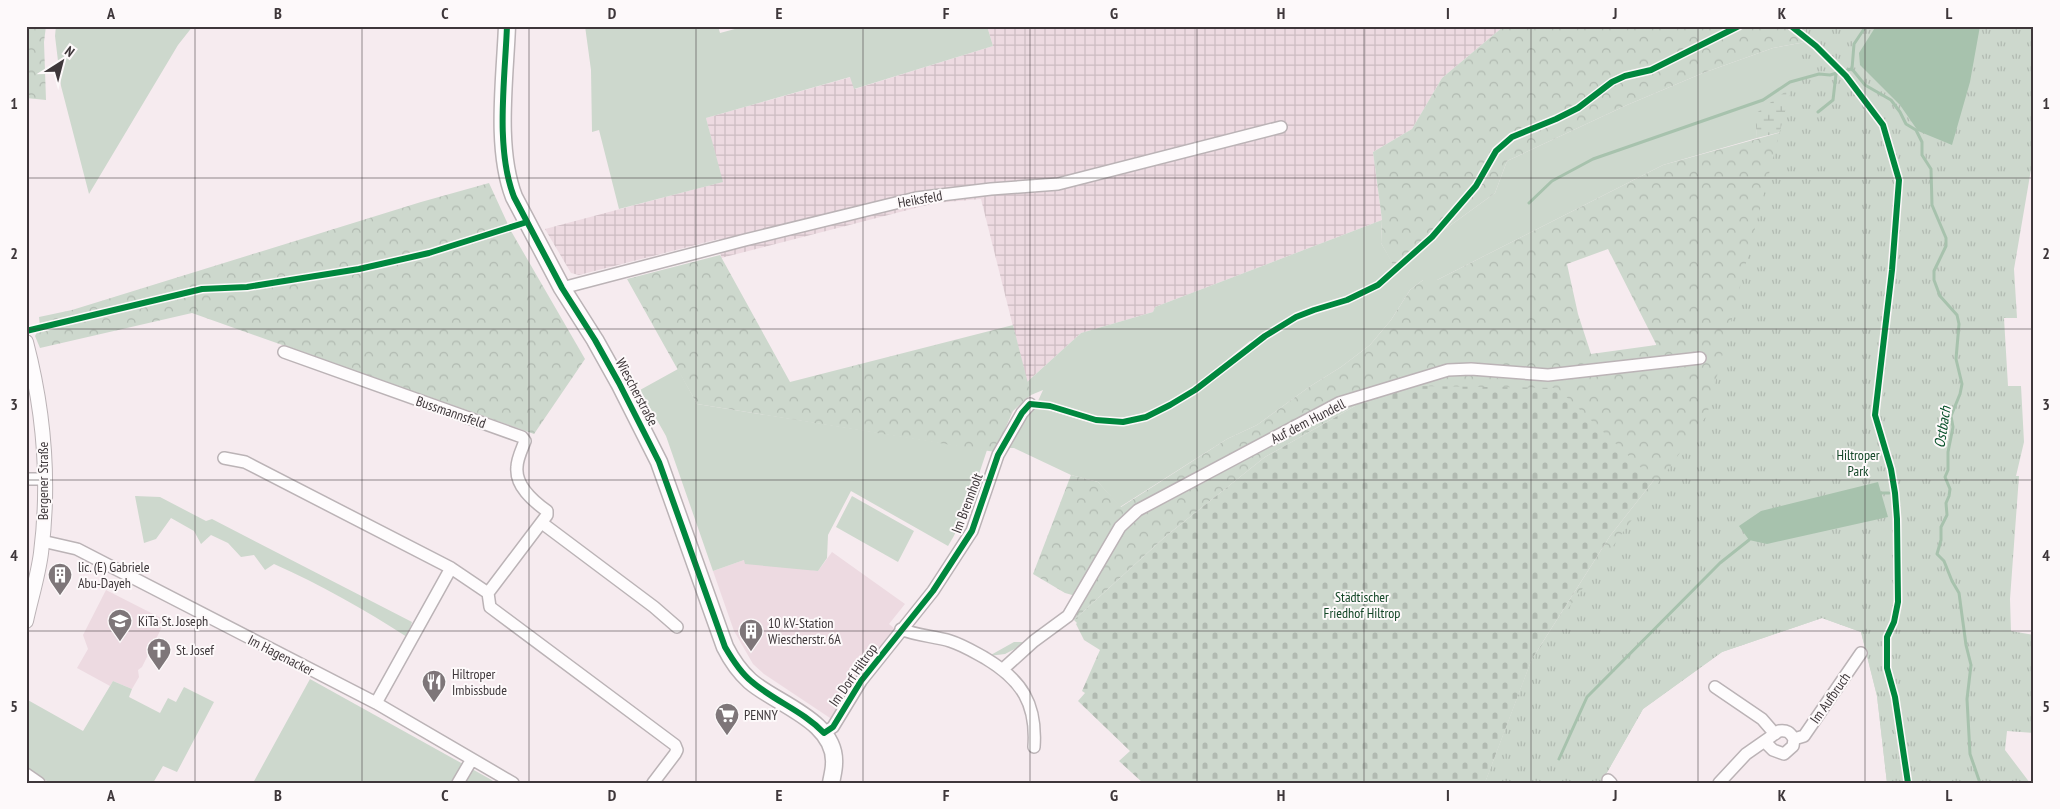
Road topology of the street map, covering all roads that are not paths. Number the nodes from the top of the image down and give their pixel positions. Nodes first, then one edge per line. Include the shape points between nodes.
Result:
1 (507, 26) edge
2 (1281, 127) dead end
3 (562, 288) junction
4 (26, 342) edge
5 (284, 352) dead end
6 (1700, 358) dead end
7 (1030, 404) dead end
8 (224, 458) dead end
9 (26, 479) edge
10 (45, 479) junction
11 (542, 522) junction
12 (42, 541) junction
13 (450, 568) junction
14 (488, 593) junction
15 (26, 621) edge
16 (677, 627) dead end
17 (901, 629) junction
18 (1861, 653) dead end
19 (1002, 669) junction
20 (1715, 687) dead end
21 (376, 703) junction
22 (824, 733) junction
23 (1775, 734) junction
24 (1794, 739) junction
25 (1765, 742) junction
26 (1034, 747) dead end
27 (472, 759) junction
28 (26, 774) edge
29 (39, 783) edge
30 (458, 783) edge
31 (513, 783) edge
32 (653, 783) edge
33 (831, 783) edge
34 (1720, 783) edge

1 - 3 main road, Wiescherstraße via 503,142 510,186
2 - 3 street, Heiksfeld via 1058,184 991,188 916,198
3 - 22 main road, Wiescherstraße via 595,340 659,462 732,660 749,680
4 - 10 street, Bergener Straße via 42,421
5 - 11 street, Bussmannsfeld via 522,437 525,441 516,468 526,492 547,511
6 - 19 street, Auf dem Hundell via 1548,375 1448,370 1339,403 1138,510 1120,527 1068,616
7 - 17 street, Im Brennholt via 998,455 972,531 933,591
8 - 13 street via 245,462
9 - 10 street
10 - 12 street, Bergener Straße
11 - 14 street
11 - 16 street
12 - 15 street, Bergener Straße
12 - 21 street, Im Hagenacker via 77,549
13 - 14 street
13 - 21 street
14 - 32 street via 490,607 675,745 677,750
17 - 19 street via 959,644
17 - 22 street, Im Dorf Hiltrop via 861,682 833,727
18 - 24 street, Im Aufbruch via 1804,736
19 - 26 street via 1028,699 1034,718
20 - 23 street via 1762,719
21 - 27 street, Im Hagenacker
22 - 33 main road via 835,762
23 - 24 street via 1785,730
23 - 25 street
24 - 25 street, Im Aufbruch via 1794,746 1784,754
25 - 34 street via 1746,754
27 - 30 street
27 - 31 street, Im Hagenacker
28 - 29 street

